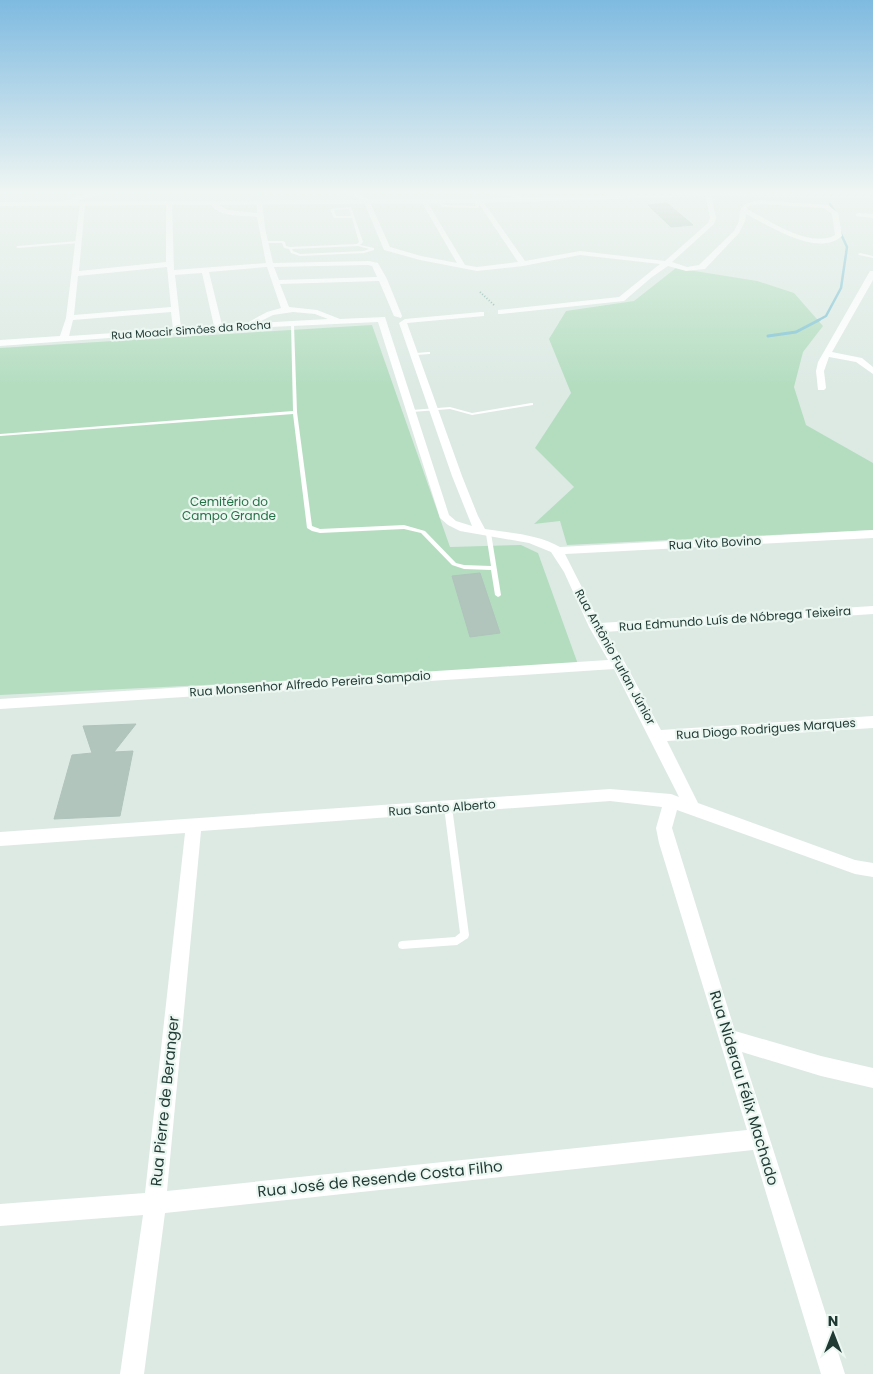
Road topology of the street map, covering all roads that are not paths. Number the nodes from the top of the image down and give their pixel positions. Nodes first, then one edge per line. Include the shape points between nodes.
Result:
1 (77, 256) edge
2 (170, 256) edge
3 (268, 256) edge
4 (419, 256) edge
5 (457, 256) edge
6 (517, 256) edge
7 (564, 256) edge
8 (607, 256) edge
9 (675, 256) edge
10 (713, 256) edge
11 (667, 263) junction
12 (170, 264) junction
13 (270, 264) junction
14 (523, 264) junction
15 (463, 267) junction
16 (205, 270) junction
17 (171, 273) junction
18 (75, 274) junction
19 (873, 274) edge
20 (382, 279) junction
21 (276, 282) junction
22 (176, 309) junction
23 (286, 310) junction
24 (501, 312) road end
25 (481, 314) dead end
26 (70, 318) junction
27 (382, 320) junction
28 (402, 320) junction
29 (341, 323) junction
30 (292, 325) junction
31 (246, 326) junction
32 (219, 328) junction
33 (177, 331) junction
34 (64, 338) junction
35 (0, 342) edge
36 (428, 353) dead end
37 (416, 354) junction
38 (828, 354) junction
39 (873, 371) edge
40 (822, 388) dead end
41 (531, 404) dead end
42 (434, 409) junction
43 (412, 411) junction
44 (295, 412) junction
45 (0, 435) edge
46 (433, 440) junction
47 (485, 533) junction
48 (873, 534) edge
49 (557, 551) junction
50 (494, 568) junction
51 (498, 595) dead end
52 (873, 610) edge
53 (596, 628) junction
54 (619, 664) junction
55 (0, 704) edge
56 (873, 722) edge
57 (659, 736) junction
58 (671, 801) junction
59 (448, 807) junction
60 (692, 808) junction
61 (194, 826) junction
62 (0, 840) edge
63 (873, 870) edge
64 (402, 945) dead end
65 (729, 1039) junction
66 (873, 1078) edge
67 (760, 1139) junction
68 (155, 1203) junction
69 (0, 1215) edge
70 (132, 1374) edge
71 (833, 1374) edge

1 - 18 street
2 - 12 street
3 - 13 street
4 - 15 street
5 - 15 street
6 - 14 street
7 - 14 street
8 - 11 street
9 - 11 street
10 - 11 street via 702,267 686,269
11 - 24 street via 621,299
12 - 17 street
12 - 18 street
13 - 16 street
13 - 20 street via 364,262 375,265
13 - 21 street
14 - 15 street via 486,269
16 - 17 street
16 - 32 street
17 - 22 street
18 - 26 street
19 - 38 street
20 - 21 street
20 - 28 street
21 - 23 street
22 - 26 street
22 - 33 street
23 - 29 street via 312,310
23 - 31 street via 268,313
25 - 28 street, Rua Moacir Simões da Rocha
26 - 34 street
27 - 28 street, Rua Moacir Simões da Rocha via 392,326
27 - 29 street, Rua Moacir Simões da Rocha
27 - 43 street
28 - 37 street
29 - 30 street, Rua Moacir Simões da Rocha
30 - 31 street, Rua Moacir Simões da Rocha
30 - 44 lane
31 - 32 street, Rua Moacir Simões da Rocha
32 - 33 street, Rua Moacir Simões da Rocha
33 - 34 street, Rua Moacir Simões da Rocha
34 - 35 street, Rua Moacir Simões da Rocha
36 - 37 lane
37 - 42 street
38 - 39 street via 859,360
38 - 40 street via 820,371
41 - 42 lane via 472,414 450,408
42 - 43 lane
42 - 46 street
43 - 46 street
44 - 45 lane
44 - 50 lane via 309,527 314,530 414,529 423,532 454,564
46 - 47 street via 472,516
46 - 47 street via 447,520
47 - 49 street via 532,539
47 - 50 lane
48 - 49 street, Rua Vito Bovino
49 - 53 street, Rua Antônio Furlan Júnior
50 - 51 lane
52 - 53 street, Rua Edmundo Luís de Nóbrega Teixeira
53 - 54 street, Rua Antônio Furlan Júnior
54 - 55 street, Rua Monsenhor Alfredo Pereira Sampaio
54 - 57 street, Rua Antônio Furlan Júnior
56 - 57 street, Rua Diogo Rodrigues Marques
57 - 60 street, Rua Antônio Furlan Júnior
58 - 59 street, Rua Santo Alberto via 610,795
58 - 60 street, Rua Santo Alberto
58 - 65 street, Rua Niderau Félix Machado via 664,828 667,843
59 - 61 street, Rua Santo Alberto
59 - 64 lane via 465,935 458,941
60 - 63 street, Rua Santo Alberto via 855,867
61 - 62 street, Rua Santo Alberto
61 - 68 street, Rua Pierre de Beranger
65 - 66 street
65 - 67 street, Rua Niderau Félix Machado
67 - 68 street, Rua José de Resende Costa Filho
67 - 71 street, Rua Niderau Félix Machado
68 - 69 street, Rua José de Resende Costa Filho
68 - 70 street, Rua Pierre de Beranger

